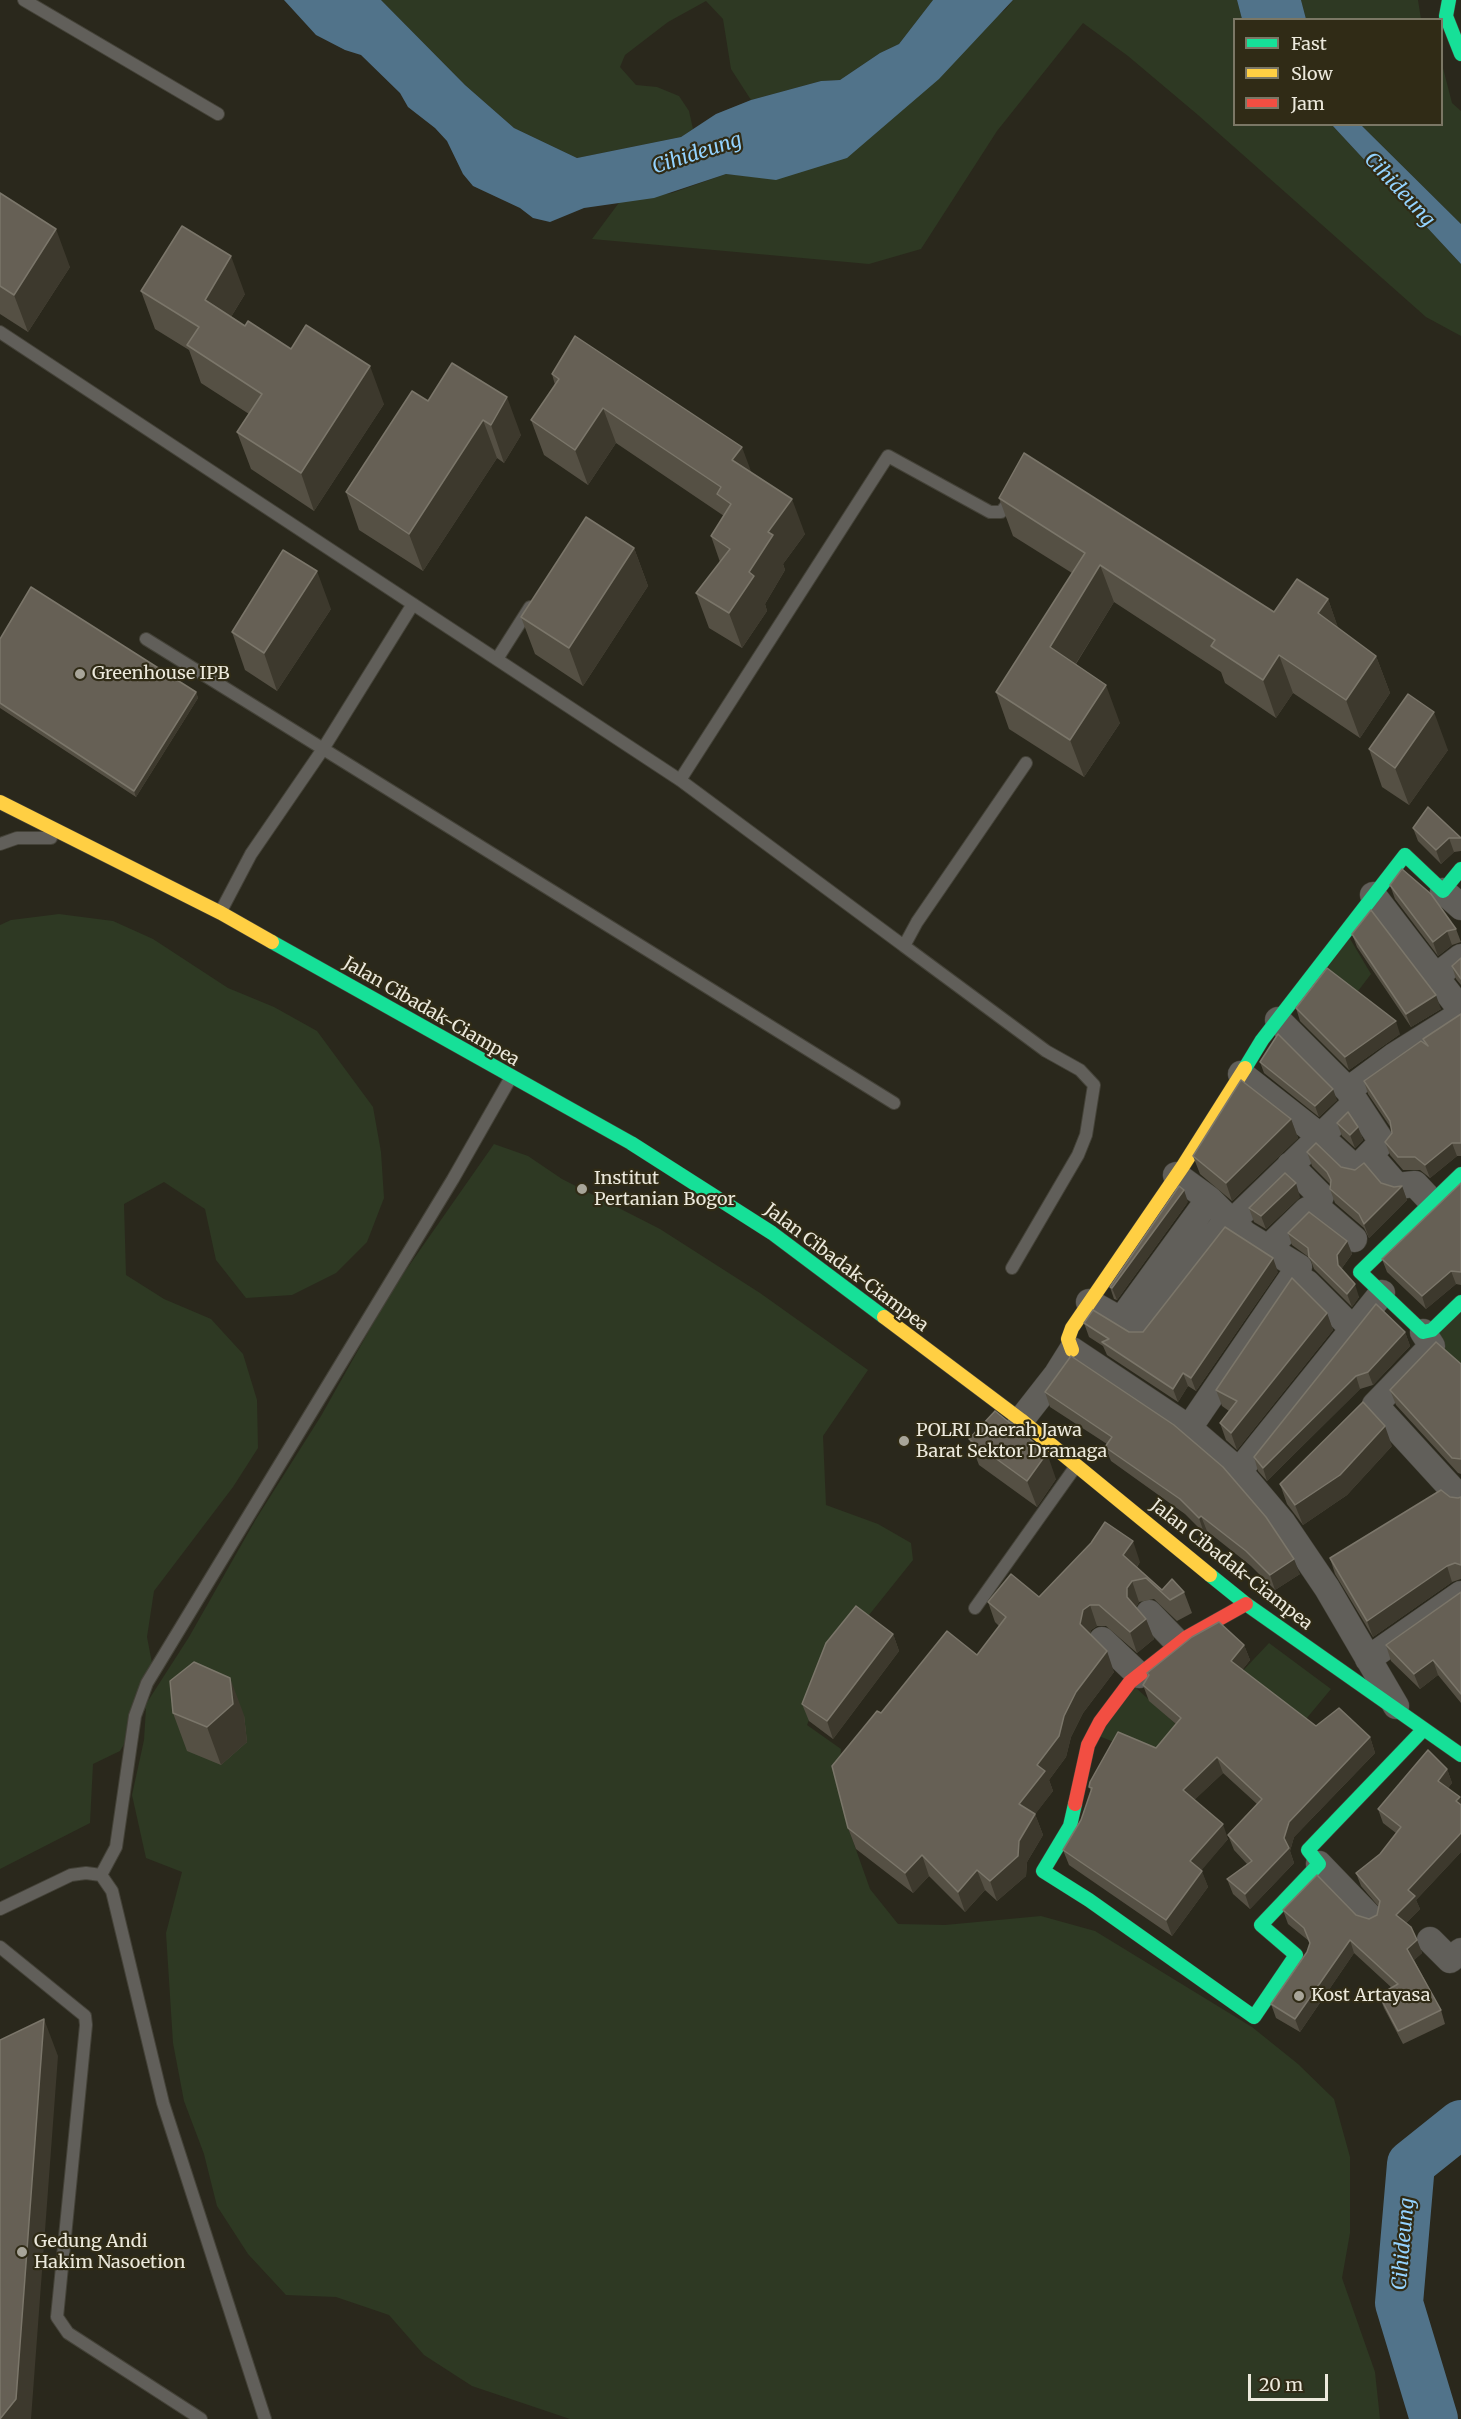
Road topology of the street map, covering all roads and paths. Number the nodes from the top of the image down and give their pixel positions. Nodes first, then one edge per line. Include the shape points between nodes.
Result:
1 (24, 0) edge
2 (1449, 0) edge
3 (1461, 54) edge
4 (218, 114) dead end
5 (0, 332) edge
6 (1023, 483) edge
7 (539, 591) edge
8 (413, 604) junction
9 (146, 639) dead end
10 (497, 658) junction
11 (323, 749) junction
12 (1026, 763) dead end
13 (680, 780) junction
14 (4, 807) edge
15 (70, 837) junction
16 (0, 844) edge
17 (1461, 869) edge
18 (1373, 895) junction
19 (1452, 899) edge
20 (221, 912) junction
21 (904, 946) junction
22 (1461, 1012) edge
23 (1278, 1020) junction
24 (1241, 1074) junction
25 (510, 1078) junction
26 (1352, 1097) junction
27 (894, 1103) dead end
28 (1320, 1136) junction
29 (1370, 1155) junction
30 (1290, 1165) junction
31 (1461, 1174) edge
32 (1176, 1175) junction
33 (1209, 1199) junction
34 (1431, 1201) junction
35 (1317, 1206) junction
36 (1230, 1220) junction
37 (1354, 1239) dead end
38 (1267, 1249) junction
39 (1012, 1268) dead end
40 (1294, 1275) junction
41 (1382, 1293) junction
42 (1089, 1302) junction
43 (1461, 1302) edge
44 (1121, 1320) junction
45 (1352, 1328) junction
46 (1423, 1332) junction
47 (1072, 1350) junction
48 (1021, 1420) junction
49 (1189, 1428) junction
50 (1076, 1465) junction
51 (1239, 1471) junction
52 (1451, 1494) edge
53 (1461, 1594) edge
54 (1246, 1604) junction
55 (975, 1608) dead end
56 (1149, 1613) dead end
57 (1102, 1641) dead end
58 (1179, 1644) junction
59 (1368, 1659) junction
60 (1139, 1676) junction
61 (1412, 1723) junction
62 (1461, 1755) edge
63 (1319, 1864) junction
64 (101, 1875) junction
65 (0, 1909) edge
66 (1371, 1918) edge
67 (1430, 1940) dead end
68 (0, 1947) edge
69 (1461, 1951) edge
70 (201, 2419) edge
71 (265, 2419) edge

1 - 4 lane
2 - 3 main road via 1446,16
5 - 8 lane
6 - 13 lane via 996,514 888,456
7 - 10 lane
8 - 10 lane
8 - 11 lane
9 - 11 lane
10 - 13 lane
11 - 20 lane via 251,854
11 - 27 lane
12 - 21 lane
13 - 21 lane
14 - 15 main road, Jalan Cibadak-Ciampea
15 - 16 lane via 17,838
15 - 20 main road, Jalan Cibadak-Ciampea
17 - 19 main road
18 - 19 main road via 1405,855
18 - 22 street
18 - 23 main road
20 - 25 main road, Jalan Cibadak-Ciampea
21 - 39 lane via 1046,1051 1080,1070 1094,1085 1086,1134 1078,1155
22 - 26 street via 1394,1056
23 - 24 main road
23 - 26 street
24 - 28 street
24 - 32 main road
25 - 48 main road, Jalan Cibadak-Ciampea via 631,1143 772,1233
25 - 64 lane via 447,1189 147,1683 135,1716 116,1847
26 - 28 street
26 - 29 street via 1383,1142
28 - 29 street via 1356,1169
28 - 30 street
29 - 34 street via 1397,1186 1415,1184
30 - 35 street via 1321,1196
30 - 36 street
31 - 34 main road
32 - 33 street
32 - 42 main road
33 - 36 street
33 - 44 street
34 - 41 main road via 1360,1272
35 - 37 street
35 - 38 street via 1306,1210
36 - 38 street
36 - 44 street via 1141,1332
38 - 40 street via 1299,1267
40 - 45 street
40 - 49 street
41 - 45 street
41 - 46 main road
42 - 44 street
42 - 47 main road via 1071,1328 1068,1339
43 - 46 main road via 1432,1330
45 - 51 street
46 - 52 street via 1432,1346 1374,1405
47 - 48 street
47 - 49 street
48 - 50 main road, Jalan Cibadak-Ciampea
49 - 51 street
50 - 54 main road, Jalan Cibadak-Ciampea
50 - 55 lane
51 - 59 street via 1275,1495 1324,1564
53 - 59 street
54 - 58 main road
54 - 61 main road, Jalan Cibadak-Ciampea
56 - 58 street
57 - 60 street
58 - 60 main road
59 - 61 street
60 - 63 main road via 1100,1722 1088,1745 1070,1826 1043,1871 1254,2017 1296,1955 1261,1925
61 - 62 main road, Jalan Cibadak-Ciampea
61 - 63 main road via 1308,1850
63 - 66 street
64 - 65 lane via 71,1875
64 - 71 lane via 118,1907 162,2103
67 - 69 street via 1450,1960
68 - 70 lane via 85,2016 57,2317 68,2333

